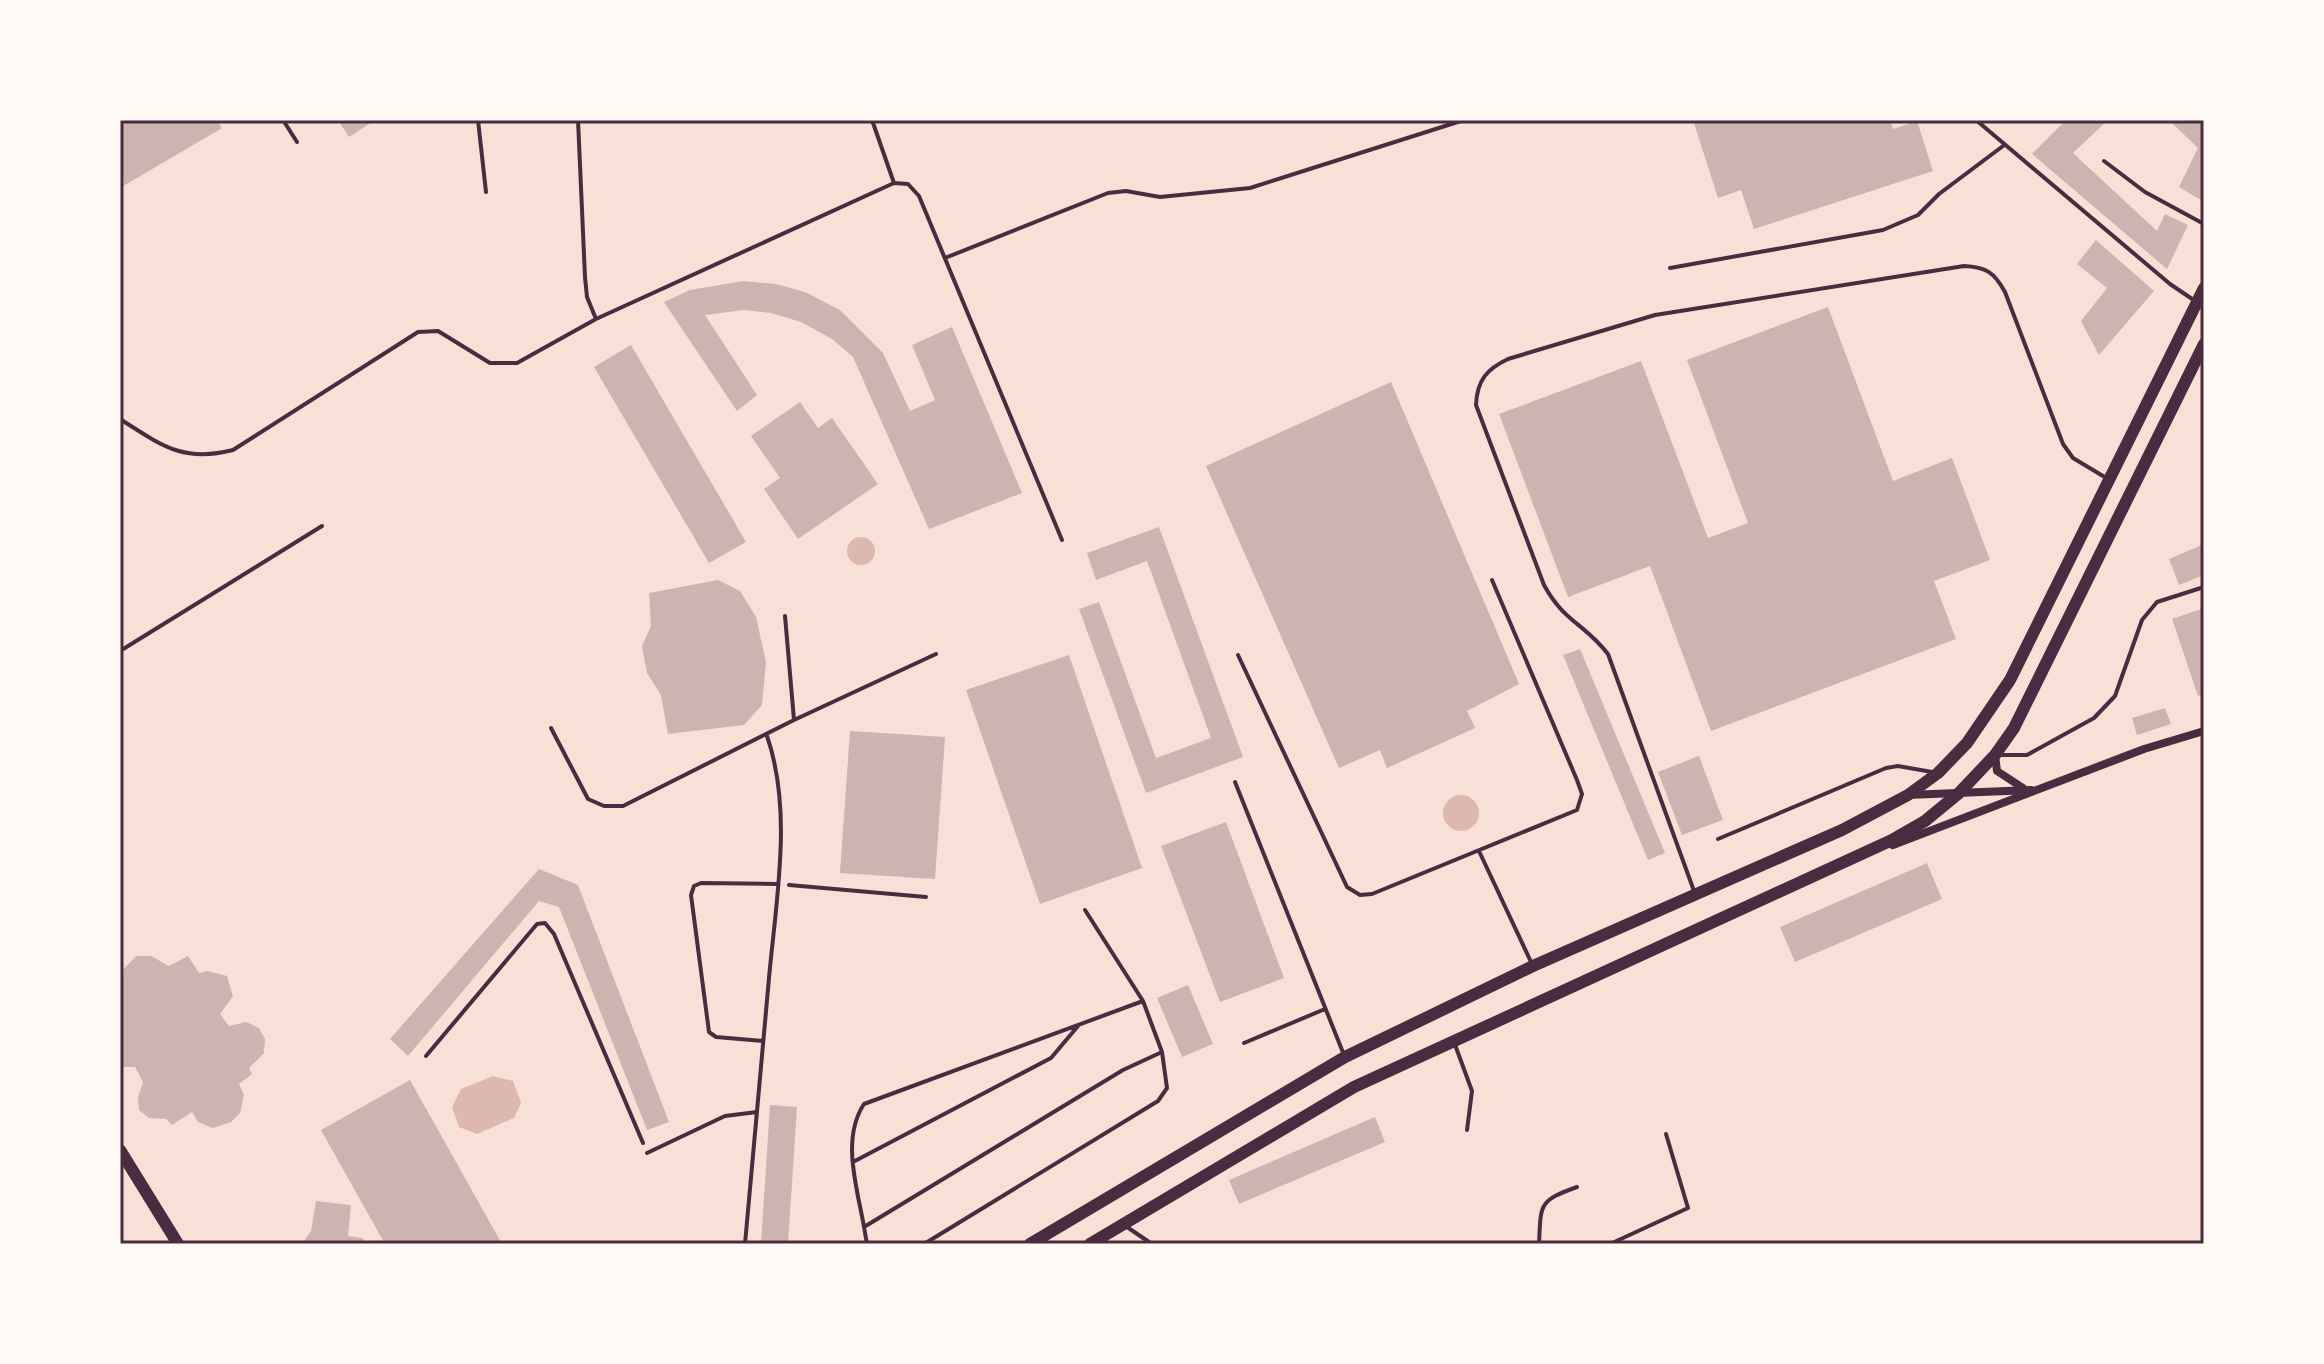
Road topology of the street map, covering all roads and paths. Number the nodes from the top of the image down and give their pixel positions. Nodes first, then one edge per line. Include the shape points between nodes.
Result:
1 (283, 120) edge
2 (478, 120) edge
3 (578, 120) edge
4 (872, 120) edge
5 (1976, 120) edge
6 (1462, 121) edge
7 (297, 142) dead end
8 (2003, 146) junction
9 (2104, 161) dead end
10 (894, 183) junction
11 (486, 192) dead end
12 (2204, 224) edge
13 (945, 258) junction
14 (1670, 268) dead end
15 (2204, 288) edge
16 (2200, 305) edge
17 (596, 319) junction
18 (2204, 344) edge
19 (120, 419) edge
20 (2110, 480) junction
21 (322, 526) dead end
22 (1062, 540) dead end
23 (1492, 580) dead end
24 (2204, 587) edge
25 (785, 616) dead end
26 (120, 651) edge
27 (936, 654) dead end
28 (1238, 655) dead end
29 (794, 720) junction
30 (551, 728) dead end
31 (2204, 731) edge
32 (767, 736) junction
33 (1995, 755) junction
34 (1938, 773) junction
35 (1235, 782) dead end
36 (2031, 790) junction
37 (1959, 793) junction
38 (1908, 795) junction
39 (1718, 839) dead end
40 (1479, 851) junction
41 (1853, 860) junction
42 (777, 884) junction
43 (1695, 894) junction
44 (926, 897) dead end
45 (1085, 910) dead end
46 (1533, 966) junction
47 (1143, 1001) junction
48 (1325, 1009) junction
49 (1079, 1025) junction
50 (1454, 1040) junction
51 (763, 1041) junction
52 (1244, 1043) dead end
53 (1162, 1052) junction
54 (426, 1056) dead end
55 (1345, 1057) junction
56 (757, 1112) junction
57 (1467, 1130) dead end
58 (1666, 1134) dead end
59 (120, 1150) edge
60 (647, 1153) joint
61 (853, 1162) junction
62 (1577, 1187) dead end
63 (1122, 1224) junction
64 (864, 1227) junction
65 (1452, 1243) edge
66 (178, 1244) edge
67 (745, 1244) edge
68 (867, 1244) edge
69 (924, 1244) edge
70 (1030, 1244) edge
71 (1090, 1244) edge
72 (1152, 1244) edge
73 (1428, 1244) edge
74 (1467, 1244) edge
75 (1539, 1244) edge
76 (1610, 1244) edge

1 - 7 lane
2 - 11 lane
3 - 17 lane via 585,277
4 - 10 lane
5 - 8 lane
6 - 13 lane via 1250,188 1160,197 1108,193
8 - 14 lane via 1908,221
8 - 16 lane
9 - 12 lane via 2145,192
10 - 13 lane via 908,184 919,196
10 - 17 lane
13 - 22 lane
15 - 16 main road
16 - 20 main road
17 - 19 lane via 517,363 490,363 438,331 418,332 233,450 212,455 185,455
18 - 33 main road via 2034,694
20 - 34 main road via 2010,680 1967,743
20 - 43 lane via 2073,458 2063,444 2005,292 1996,275 1982,267 1655,315 1488,369 1477,389 1476,405 1544,585 1557,609 1591,633 1608,654
21 - 26 lane
23 - 40 lane via 1582,794 1577,810
24 - 33 lane via 2157,602 2142,620 2115,696 2094,718 2027,755
25 - 29 lane
27 - 29 lane
28 - 40 lane via 1347,887 1360,895 1372,894
29 - 32 lane
30 - 32 lane via 588,799 604,806 623,806
31 - 36 street
32 - 42 lane via 780,792
33 - 36 street via 2000,776
33 - 37 main road
34 - 38 main road
34 - 39 lane via 1886,768
35 - 48 lane
36 - 37 street
36 - 41 street
37 - 38 street
37 - 41 main road via 1925,821
38 - 43 main road
40 - 46 lane
41 - 50 main road
42 - 44 path
42 - 51 lane
42 - 51 lane via 701,883 691,895 709,1032
43 - 46 main road
45 - 47 lane
46 - 55 main road
47 - 49 lane
47 - 53 lane
48 - 52 lane
48 - 55 lane
49 - 61 lane via 1051,1058
49 - 61 lane via 864,1104 853,1121
50 - 57 lane via 1472,1091
50 - 63 main road via 1354,1087
51 - 56 lane
53 - 64 lane via 1123,1070
53 - 69 lane via 1167,1088 1158,1101
54 - 60 path via 537,924 545,923
55 - 70 main road
56 - 60 lane via 725,1116
56 - 67 lane
58 - 76 lane via 1688,1208
59 - 66 main road
61 - 64 lane
62 - 75 lane via 1547,1198 1541,1207
63 - 71 main road
63 - 72 lane
64 - 68 lane
65 - 73 lane
65 - 74 lane

